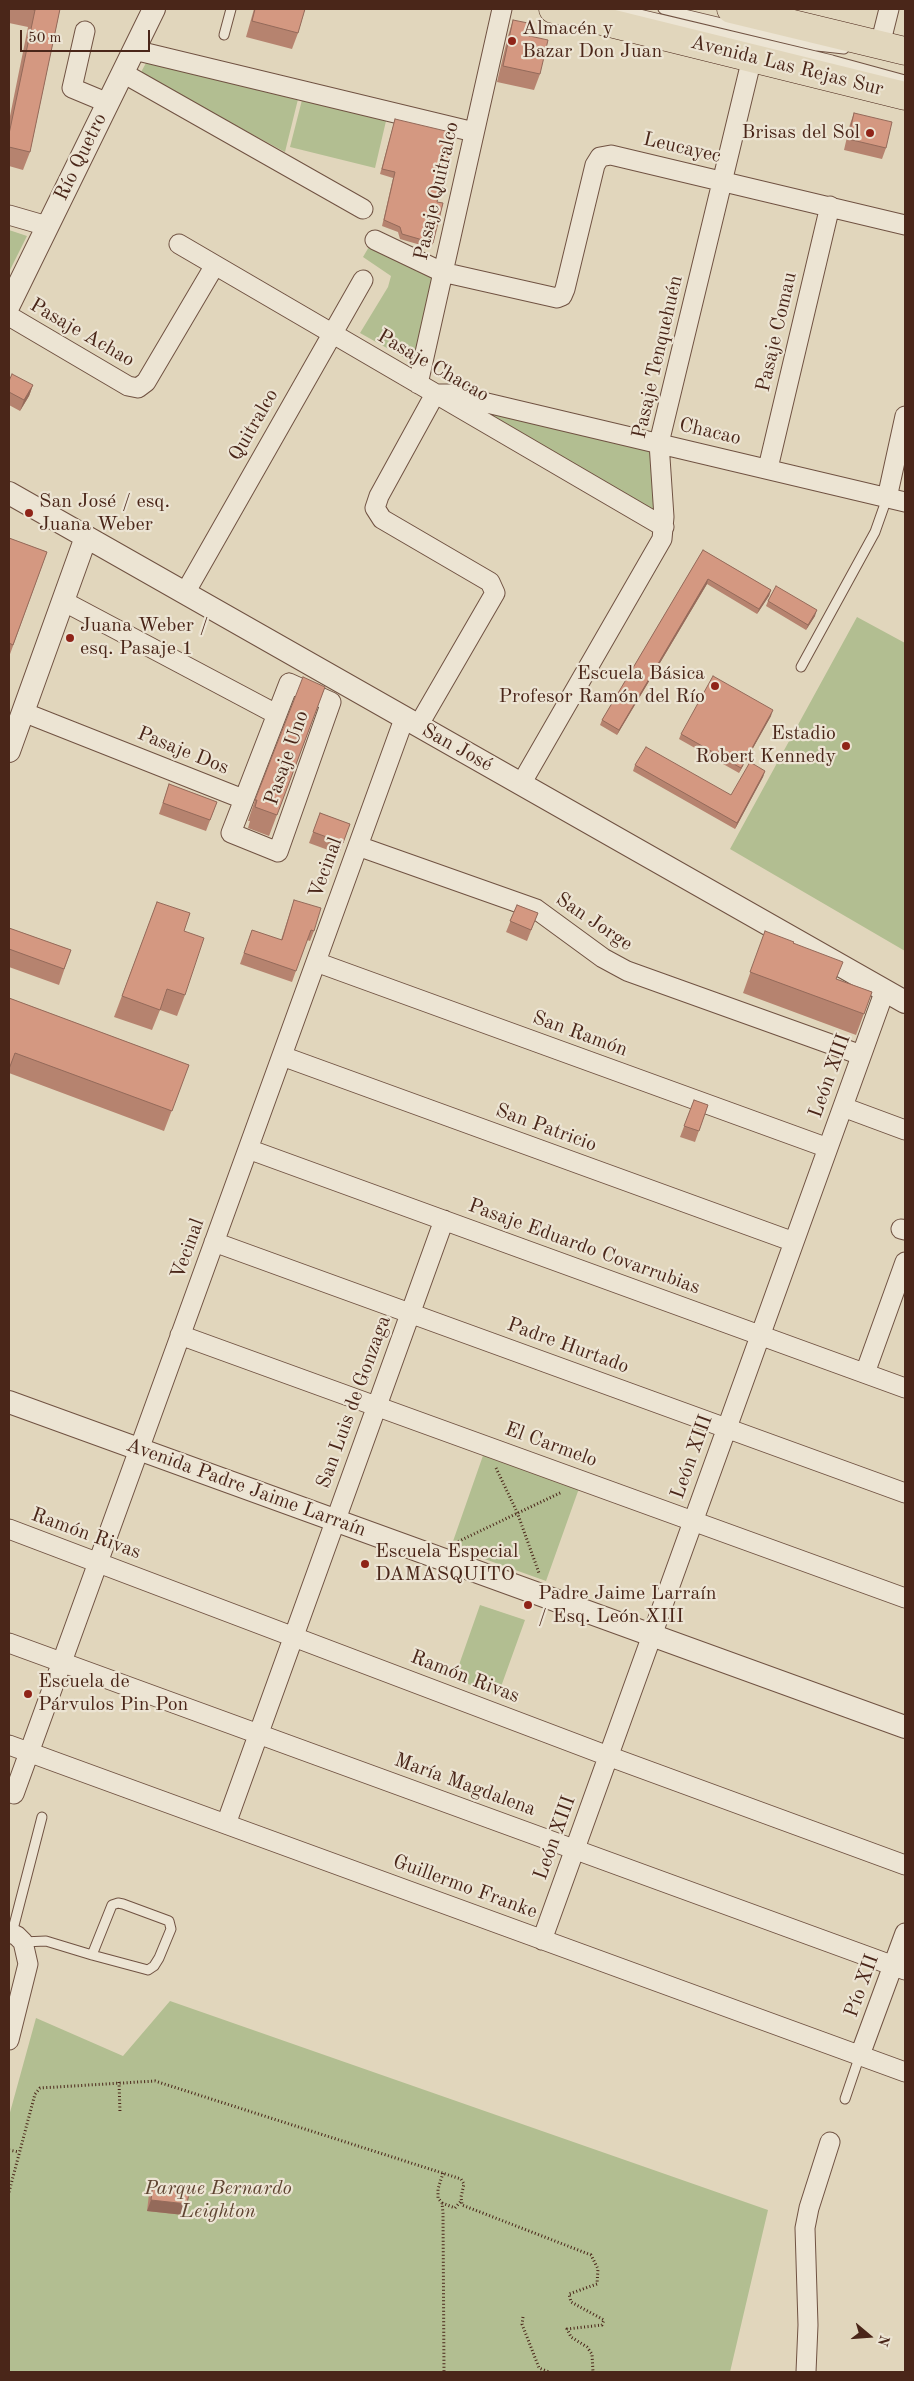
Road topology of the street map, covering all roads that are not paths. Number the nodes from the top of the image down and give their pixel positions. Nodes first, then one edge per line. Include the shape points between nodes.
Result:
1 (154, 9) edge
2 (232, 9) edge
3 (502, 9) edge
4 (553, 9) edge
5 (618, 9) edge
6 (662, 9) edge
7 (731, 9) edge
8 (889, 9) edge
9 (762, 12) edge
10 (85, 31) dead end
11 (224, 35) dead end
12 (893, 48) edge
13 (134, 50) junction
14 (854, 51) dead end
15 (752, 58) junction
16 (122, 73) junction
17 (905, 80) edge
18 (905, 96) edge
19 (108, 103) junction
20 (474, 132) junction
21 (722, 181) junction
22 (830, 206) junction
23 (363, 209) dead end
24 (9, 216) edge
25 (905, 225) edge
26 (47, 226) junction
27 (375, 240) dead end
28 (178, 244) dead end
29 (215, 265) junction
30 (442, 272) junction
31 (363, 280) dead end
32 (9, 305) edge
33 (9, 316) edge
34 (332, 334) junction
35 (418, 384) junction
36 (435, 394) junction
37 (905, 422) edge
38 (659, 443) junction
39 (768, 468) junction
40 (9, 494) edge
41 (886, 498) junction
42 (905, 502) edge
43 (664, 528) junction
44 (86, 537) junction
45 (185, 593) junction
46 (63, 601) junction
47 (802, 667) dead end
48 (23, 712) junction
49 (276, 714) junction
50 (411, 723) junction
51 (9, 751) edge
52 (521, 784) junction
53 (243, 799) junction
54 (358, 846) junction
55 (316, 962) junction
56 (885, 990) junction
57 (905, 1002) edge
58 (862, 1055) junction
59 (282, 1056) junction
60 (843, 1107) junction
61 (905, 1130) edge
62 (828, 1148) junction
63 (248, 1150) junction
64 (444, 1220) junction
65 (214, 1242) junction
66 (794, 1242) junction
67 (905, 1262) edge
68 (410, 1313) junction
69 (180, 1335) junction
70 (760, 1335) junction
71 (865, 1373) junction
72 (905, 1388) edge
73 (9, 1402) edge
74 (377, 1406) junction
75 (727, 1428) junction
76 (139, 1449) junction
77 (905, 1493) edge
78 (335, 1520) junction
79 (693, 1521) junction
80 (9, 1529) edge
81 (98, 1562) junction
82 (905, 1598) edge
83 (652, 1635) junction
84 (294, 1636) junction
85 (9, 1642) edge
86 (62, 1662) junction
87 (905, 1728) edge
88 (258, 1734) junction
89 (9, 1745) edge
90 (28, 1752) junction
91 (608, 1756) junction
92 (14, 1794) dead end
93 (42, 1817) dead end
94 (226, 1824) junction
95 (574, 1849) junction
96 (905, 1864) edge
97 (905, 1933) edge
98 (14, 1936) edge
99 (542, 1940) junction
100 (92, 1955) junction
101 (899, 1968) edge
102 (9, 2040) edge
103 (860, 2055) junction
104 (905, 2072) edge
105 (845, 2099) dead end
106 (830, 2142) dead end
107 (806, 2372) edge

1 - 13 street, Río Quetro
2 - 11 lane
3 - 20 street, Pasaje Quitralco
4 - 15 main road, Avenida Las Rejas Sur
5 - 17 lane
6 - 14 lane via 817,46
7 - 9 main road
8 - 12 street
9 - 12 main road
10 - 19 street via 72,88
13 - 16 street, Río Quetro
13 - 20 street
15 - 18 main road, Avenida Las Rejas Sur
15 - 21 street, Pasaje Tenquehuén
16 - 19 street, Río Quetro
16 - 23 street
19 - 26 street, Río Quetro
20 - 30 street, Pasaje Quitralco
21 - 22 street, Leucayec
21 - 30 street, Leucayec via 610,154 600,157 595,165 564,293 552,298
21 - 38 street, Pasaje Tenquehuén
22 - 25 street, Leucayec
22 - 39 street, Pasaje Comau
24 - 26 street
26 - 32 street, Río Quetro
27 - 30 street
28 - 29 street, Pasaje Chacao
29 - 33 street, Pasaje Achao via 146,382 138,388 128,386
29 - 34 street, Pasaje Chacao
30 - 35 street, Pasaje Quitralco
31 - 34 street, Quitralco
34 - 35 street, Pasaje Chacao
34 - 45 street, Quitralco
35 - 36 street, Pasaje Chacao
36 - 38 street, Chacao via 449,394
36 - 43 street, Pasaje Chacao
36 - 50 street, Vecinal via 379,496 375,508 377,515 490,582 495,594
37 - 41 street
38 - 39 street, Chacao
38 - 43 street, Pasaje Tenquehuén
39 - 41 street, Chacao
40 - 44 street, San José
41 - 42 street, Chacao
41 - 47 lane via 874,532
43 - 52 street, Pasaje Tenquehuén via 658,548
44 - 45 street, San José
44 - 46 street
45 - 50 street, San José
46 - 48 street
46 - 49 street, Pasaje Uno
48 - 51 street
48 - 53 street, Pasaje Dos
49 - 53 street, Pasaje Dos
49 - 53 street, Pasaje Uno via 289,683 331,702 278,852 231,833
50 - 52 street, San José
50 - 54 street, Vecinal
52 - 56 street, San José
54 - 55 street, Vecinal
54 - 58 street, San Jorge via 536,909 603,958 627,971
55 - 59 street, Vecinal
55 - 62 street, San Ramón
56 - 57 street, San José
56 - 58 street, León XIII
58 - 60 street, León XIII
59 - 63 street, Vecinal
59 - 66 street, San Patricio
60 - 61 street
60 - 62 street, León XIII
62 - 66 street, León XIII
63 - 64 street, Pasaje Eduardo Covarrubias
63 - 65 street, Vecinal
64 - 68 street, San Luis de Gonzaga
64 - 70 street, Pasaje Eduardo Covarrubias
65 - 68 street, Padre Hurtado
65 - 69 street, Vecinal
66 - 70 street, León XIII
67 - 71 street
68 - 74 street, San Luis de Gonzaga
68 - 75 street, Padre Hurtado
69 - 74 street, El Carmelo
69 - 76 street, Vecinal
70 - 71 street, Pasaje Eduardo Covarrubias
70 - 75 street, León XIII
71 - 72 street, Pasaje Eduardo Covarrubias
73 - 76 street, Avenida Padre Jaime Larraín
74 - 78 street, San Luis de Gonzaga
74 - 79 street, El Carmelo
75 - 77 street, Padre Hurtado
75 - 79 street, León XIII
76 - 78 street, Avenida Padre Jaime Larraín
76 - 81 street, Vecinal
78 - 83 street, Avenida Padre Jaime Larraín
78 - 84 street, San Luis de Gonzaga
79 - 82 street, El Carmelo
79 - 83 street, León XIII
80 - 81 street, Ramón Rivas
81 - 84 street, Ramón Rivas
81 - 86 street, Vecinal
83 - 87 street, Avenida Padre Jaime Larraín
83 - 91 street, León XIII
84 - 88 street, San Luis de Gonzaga
84 - 91 street, Ramón Rivas
85 - 86 street, María Magdalena
86 - 88 street, María Magdalena
86 - 90 street, Vecinal
88 - 94 street, San Luis de Gonzaga
88 - 95 street, María Magdalena
89 - 90 street, Guillermo Franke
90 - 92 street, Vecinal
90 - 94 street, Guillermo Franke
91 - 95 street, León XIII
91 - 96 street, Ramón Rivas
93 - 98 lane
94 - 99 street, Guillermo Franke
95 - 99 street, León XIII
95 - 101 street, María Magdalena
97 - 101 street, Pío XII
98 - 100 lane via 46,1941
98 - 102 street via 27,1955 27,1973
99 - 103 street, Guillermo Franke
100 - 100 lane via 148,1970 159,1958 171,1929 169,1921 124,1904 112,1905
101 - 103 street, Pío XII
103 - 104 street, Guillermo Franke
103 - 105 lane
106 - 107 street via 805,2228

